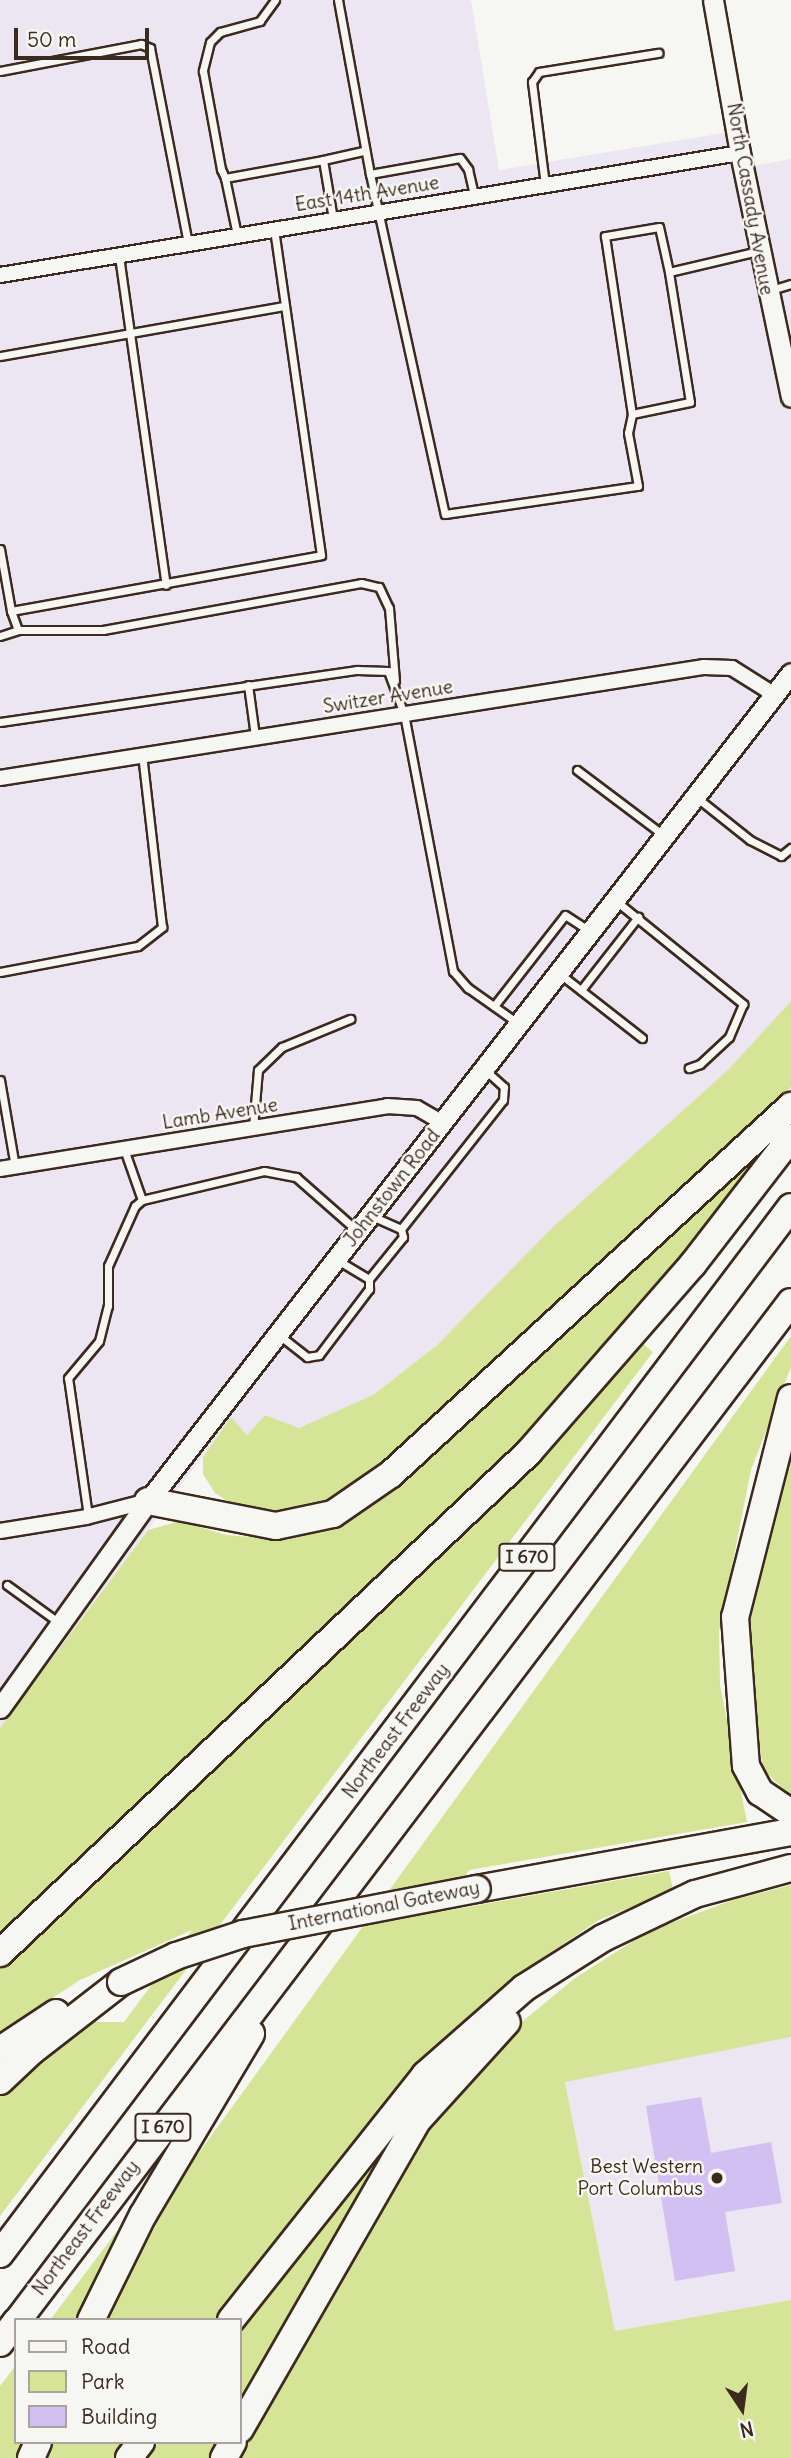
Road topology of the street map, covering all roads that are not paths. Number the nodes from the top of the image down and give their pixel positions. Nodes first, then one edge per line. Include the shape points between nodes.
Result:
1 (275, 0) edge
2 (338, 0) edge
3 (713, 0) edge
4 (658, 53) dead end
5 (0, 71) edge
6 (363, 151) junction
7 (740, 153) junction
8 (323, 160) junction
9 (370, 174) junction
10 (225, 178) junction
11 (545, 185) junction
12 (474, 196) junction
13 (379, 212) junction
14 (332, 219) junction
15 (274, 229) junction
16 (237, 235) junction
17 (188, 243) junction
18 (759, 251) junction
19 (118, 255) junction
20 (668, 272) junction
21 (0, 275) edge
22 (791, 284) edge
23 (767, 291) junction
24 (285, 306) junction
25 (130, 332) junction
26 (0, 356) edge
27 (791, 397) edge
28 (632, 414) junction
29 (0, 549) edge
30 (166, 585) junction
31 (11, 611) junction
32 (18, 630) junction
33 (0, 636) edge
34 (791, 673) edge
35 (395, 682) junction
36 (248, 685) junction
37 (775, 695) junction
38 (404, 714) junction
39 (0, 722) edge
40 (255, 736) junction
41 (142, 755) junction
42 (577, 771) dead end
43 (0, 778) edge
44 (696, 797) junction
45 (665, 836) junction
46 (791, 848) edge
47 (616, 901) junction
48 (638, 917) junction
49 (591, 932) junction
50 (0, 972) edge
51 (558, 973) junction
52 (581, 990) junction
53 (494, 1006) junction
54 (350, 1019) dead end
55 (519, 1024) junction
56 (642, 1038) dead end
57 (689, 1068) dead end
58 (484, 1070) junction
59 (0, 1080) edge
60 (791, 1106) edge
61 (443, 1123) junction
62 (253, 1128) junction
63 (791, 1136) edge
64 (124, 1149) junction
65 (7, 1168) edge
66 (142, 1200) junction
67 (791, 1207) edge
68 (365, 1223) junction
69 (401, 1229) junction
70 (337, 1259) junction
71 (369, 1279) junction
72 (791, 1301) edge
73 (278, 1334) junction
74 (791, 1398) edge
75 (148, 1501) junction
76 (89, 1517) junction
77 (0, 1531) edge
78 (7, 1585) dead end
79 (62, 1625) junction
80 (3, 1699) edge
81 (791, 1813) edge
82 (791, 1832) edge
83 (791, 1868) edge
84 (309, 1936) junction
85 (603, 1938) junction
86 (0, 1953) edge
87 (121, 1982) junction
88 (0, 2050) edge
89 (0, 2081) edge
90 (0, 2254) edge
91 (19, 2318) edge
92 (92, 2318) edge
93 (233, 2318) edge
94 (14, 2325) edge
95 (0, 2343) edge
96 (242, 2426) edge

1 - 10 lane via 260,21 220,32 210,42 205,60
2 - 6 lane
3 - 7 main road, North Cassady Avenue
4 - 11 lane via 539,72 532,82
5 - 17 lane via 141,44 150,48
6 - 8 lane
6 - 9 lane
7 - 11 street, East 14th Avenue
7 - 18 main road, North Cassady Avenue
8 - 10 lane
8 - 14 lane
9 - 12 lane via 460,158 468,169
9 - 13 lane
10 - 16 lane
11 - 12 street, East 14th Avenue
12 - 13 street, East 14th Avenue
13 - 14 street, East 14th Avenue
13 - 28 lane via 445,513 638,486 628,433
14 - 15 street, East 14th Avenue
15 - 16 street, East 14th Avenue
15 - 24 lane
16 - 17 street, East 14th Avenue
17 - 19 street, East 14th Avenue
18 - 20 lane
18 - 23 main road, North Cassady Avenue
19 - 21 street, East 14th Avenue
19 - 25 lane
20 - 28 lane via 690,402
20 - 28 lane via 659,228 605,236
22 - 23 lane
23 - 27 main road, North Cassady Avenue
24 - 25 lane
24 - 30 lane via 321,555
25 - 26 lane
25 - 30 lane
29 - 31 lane
30 - 31 lane
31 - 32 lane
32 - 33 lane
32 - 35 lane via 103,629 361,583 379,587 389,608
34 - 37 main road, Johnstown Road
35 - 36 lane via 388,671 357,670
35 - 38 lane
36 - 39 lane
36 - 40 lane
37 - 38 street, Switzer Avenue via 732,668 705,667
37 - 44 main road, Johnstown Road
38 - 40 street, Switzer Avenue
38 - 53 lane via 453,971
40 - 41 street, Switzer Avenue
41 - 43 street, Switzer Avenue
41 - 50 lane via 162,927 138,946
42 - 45 lane
44 - 45 main road, Johnstown Road
44 - 46 lane via 750,840 781,856
45 - 47 main road, Johnstown Road
47 - 48 lane
47 - 49 main road, Johnstown Road
48 - 52 lane
48 - 57 lane via 743,1004 729,1037 700,1064
49 - 51 main road, Johnstown Road
49 - 53 lane via 565,915
51 - 52 lane
51 - 55 main road, Johnstown Road
52 - 56 lane
53 - 55 lane
54 - 62 lane via 282,1047 258,1070
55 - 58 main road, Johnstown Road
58 - 61 main road, Johnstown Road
58 - 69 lane via 504,1087 503,1100
59 - 65 lane
60 - 75 highway via 391,1474 333,1514 276,1526
61 - 62 street, Lamb Avenue via 417,1108 387,1106
61 - 68 main road, Johnstown Road
62 - 64 street, Lamb Avenue
63 - 86 highway via 685,1274 529,1452
64 - 65 street, Lamb Avenue
64 - 66 lane
66 - 68 lane via 264,1171 296,1177
66 - 76 lane via 108,1266 108,1306 99,1341 68,1378
67 - 90 highway, Northeast Freeway / I 670
68 - 69 lane
68 - 70 main road, Johnstown Road
69 - 71 lane via 403,1237
70 - 71 lane
70 - 73 main road, Johnstown Road
71 - 73 lane via 369,1289 319,1355 307,1357
72 - 84 highway, Northeast Freeway / I 670
73 - 75 main road, Johnstown Road
74 - 81 highway via 735,1617 746,1766 760,1792
75 - 76 street
75 - 79 main road, Johnstown Road
76 - 77 street
78 - 79 lane
79 - 80 main road, Johnstown Road
82 - 87 highway, International Gateway, bridge via 243,1934 176,1956
83 - 85 highway via 695,1894
84 - 91 highway, Northeast Freeway / I 670
84 - 92 highway via 143,2215
85 - 93 highway via 524,1988 425,2075
85 - 96 highway via 531,1996 418,2120
87 - 88 highway, International Gateway via 68,2006
87 - 89 highway
94 - 95 highway, Northeast Freeway / I 670

